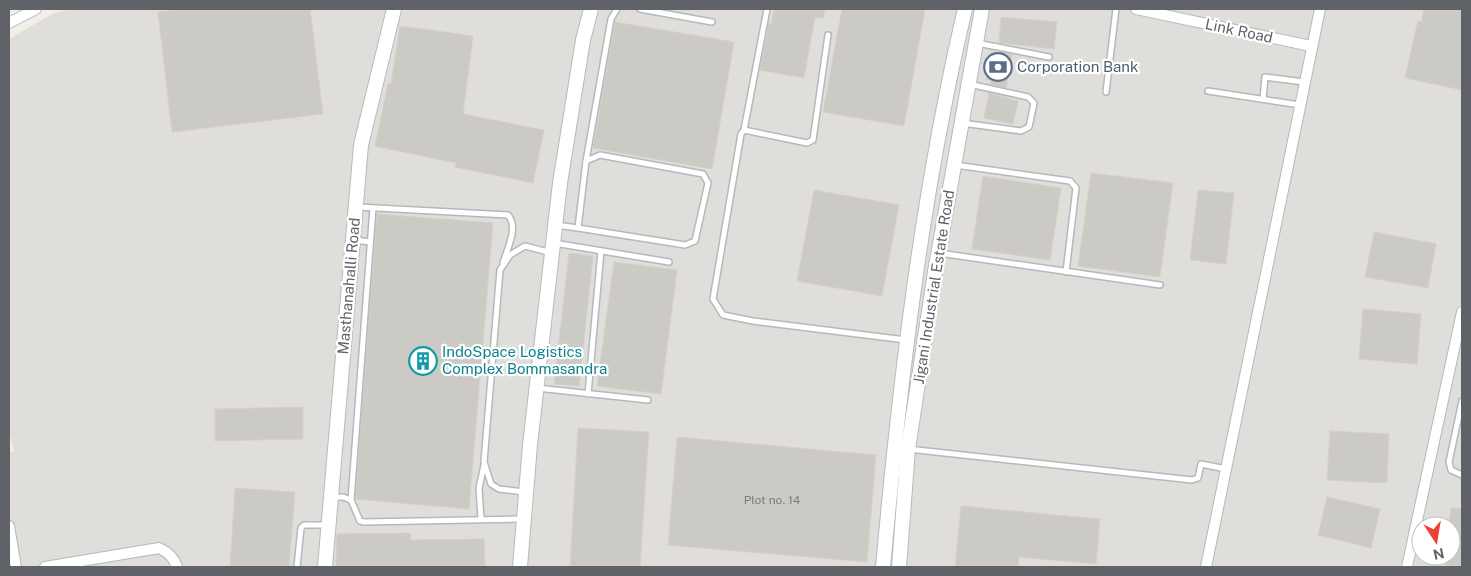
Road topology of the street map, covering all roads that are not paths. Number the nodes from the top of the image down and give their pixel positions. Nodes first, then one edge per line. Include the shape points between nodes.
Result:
1 (36, 9) edge
2 (394, 9) edge
3 (591, 9) edge
4 (617, 9) edge
5 (640, 9) edge
6 (767, 9) edge
7 (965, 9) edge
8 (982, 9) edge
9 (1116, 9) edge
10 (1136, 9) edge
11 (1320, 9) edge
12 (712, 22) dead end
13 (9, 23) edge
14 (828, 35) dead end
15 (976, 42) junction
16 (1312, 46) junction
17 (1049, 57) dead end
18 (1304, 82) junction
19 (969, 84) junction
20 (1208, 91) dead end
21 (1106, 92) dead end
22 (1263, 99) junction
23 (1300, 105) junction
24 (962, 123) junction
25 (744, 130) junction
26 (586, 161) junction
27 (954, 165) junction
28 (356, 207) junction
29 (373, 208) junction
30 (555, 225) junction
31 (578, 228) junction
32 (353, 240) junction
33 (370, 242) junction
34 (553, 248) junction
35 (601, 251) junction
36 (939, 253) junction
37 (669, 262) dead end
38 (500, 270) junction
39 (1066, 272) junction
40 (1160, 285) dead end
41 (1462, 312) edge
42 (906, 340) junction
43 (537, 388) junction
44 (588, 394) junction
45 (648, 400) dead end
46 (1462, 401) edge
47 (908, 449) junction
48 (484, 462) junction
49 (1226, 469) junction
50 (1462, 475) edge
51 (527, 493) junction
52 (331, 498) junction
53 (351, 500) junction
54 (481, 519) junction
55 (525, 519) junction
56 (9, 526) edge
57 (329, 526) junction
58 (111, 562) edge
59 (16, 567) edge
60 (45, 567) edge
61 (59, 567) edge
62 (176, 567) edge
63 (298, 567) edge
64 (326, 567) edge
65 (520, 567) edge
66 (883, 567) edge
67 (899, 567) edge
68 (1206, 567) edge
69 (1406, 567) edge

1 - 13 street
2 - 28 main road, Masthanahalli Road via 361,145
3 - 30 main road via 583,40
4 - 26 lane via 611,19
5 - 12 lane
6 - 25 lane
7 - 42 main road, Jigani Industrial Estate Road via 949,77
8 - 15 main road, Jigani Industrial Estate Road
9 - 21 lane
10 - 16 street, Link Road
11 - 16 street
14 - 25 lane via 813,140 807,143
15 - 17 lane
15 - 19 main road, Jigani Industrial Estate Road
16 - 18 street
18 - 22 lane via 1266,77
18 - 23 street
19 - 24 main road, Jigani Industrial Estate Road
19 - 24 lane via 1028,97 1034,103 1029,127 1021,131
20 - 22 lane
22 - 23 lane
23 - 49 street
24 - 27 main road, Jigani Industrial Estate Road
25 - 42 lane via 713,299 723,315
26 - 31 lane
26 - 31 lane via 600,155 703,174 708,182 695,241 685,245
27 - 36 main road, Jigani Industrial Estate Road
27 - 39 lane via 1070,181 1076,188
28 - 29 lane
28 - 32 main road, Masthanahalli Road
29 - 33 lane
29 - 38 lane via 508,215 513,229
30 - 31 lane
30 - 34 main road
32 - 33 lane
32 - 52 main road, Masthanahalli Road
33 - 53 lane
34 - 35 lane
34 - 38 lane via 525,246 510,255
34 - 43 main road
35 - 37 lane
35 - 44 lane
36 - 39 lane
36 - 47 main road, Jigani Industrial Estate Road
38 - 48 lane
39 - 40 lane
41 - 69 street
42 - 66 main road, Jigani Industrial Estate Road
43 - 44 lane
43 - 51 main road
44 - 45 lane
46 - 50 lane via 1449,462 1451,470
47 - 49 lane via 1192,480 1198,478 1201,464
47 - 67 main road, Jigani Industrial Estate Road
48 - 51 lane via 491,484 499,489
48 - 54 lane via 479,488
49 - 68 street
51 - 55 main road
52 - 53 lane
52 - 57 main road, Masthanahalli Road
53 - 54 lane via 360,521 364,522
54 - 55 lane
55 - 65 main road
56 - 59 street
57 - 63 lane via 304,524
57 - 64 main road, Masthanahalli Road
58 - 61 street
58 - 62 street via 159,548 171,556
60 - 61 street

